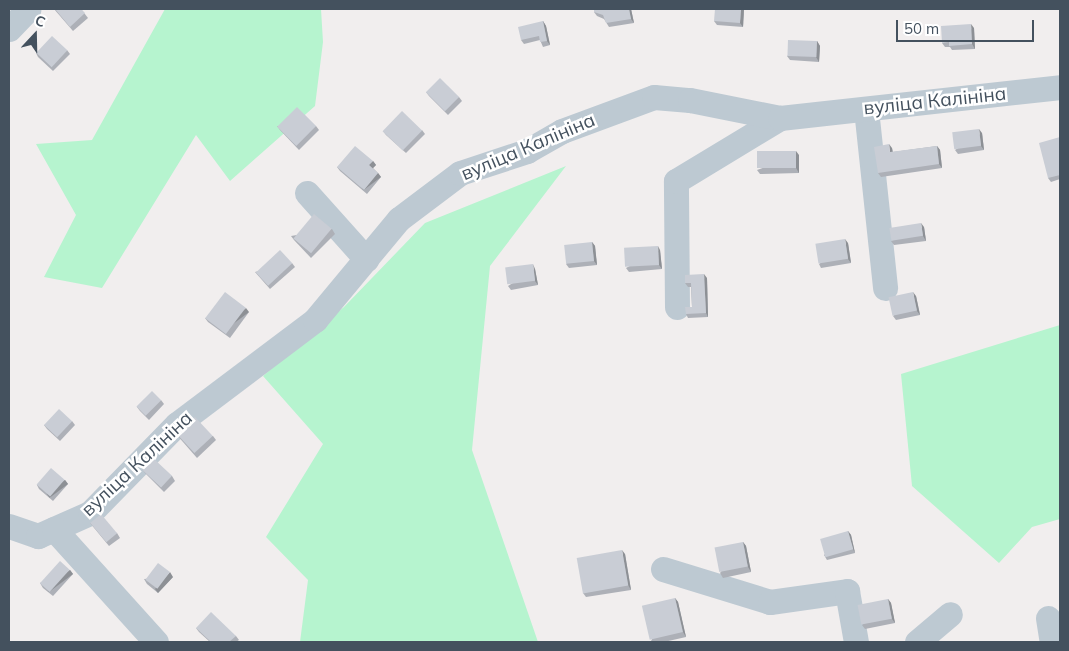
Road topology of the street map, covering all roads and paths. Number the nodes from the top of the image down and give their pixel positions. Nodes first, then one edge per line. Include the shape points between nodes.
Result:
1 (28, 9) edge
2 (9, 29) edge
3 (1060, 87) edge
4 (866, 109) junction
5 (780, 118) junction
6 (307, 193) dead end
7 (366, 259) junction
8 (885, 288) dead end
9 (677, 307) dead end
10 (9, 526) edge
11 (54, 529) junction
12 (663, 569) dead end
13 (950, 614) dead end
14 (156, 642) edge
15 (856, 642) edge
16 (917, 642) edge

1 - 2 street
3 - 4 street, вуліца Калініна
4 - 5 street, вуліца Калініна
4 - 8 street
5 - 7 street, вуліца Калініна via 690,100 654,97 562,131 527,150 460,173 399,219
5 - 9 street via 676,181
6 - 7 street
7 - 11 street, вуліца Калініна via 315,320 177,424 90,513
10 - 11 street, вуліца Калініна via 38,536
11 - 14 street
12 - 15 street via 770,602 847,591
13 - 16 street

